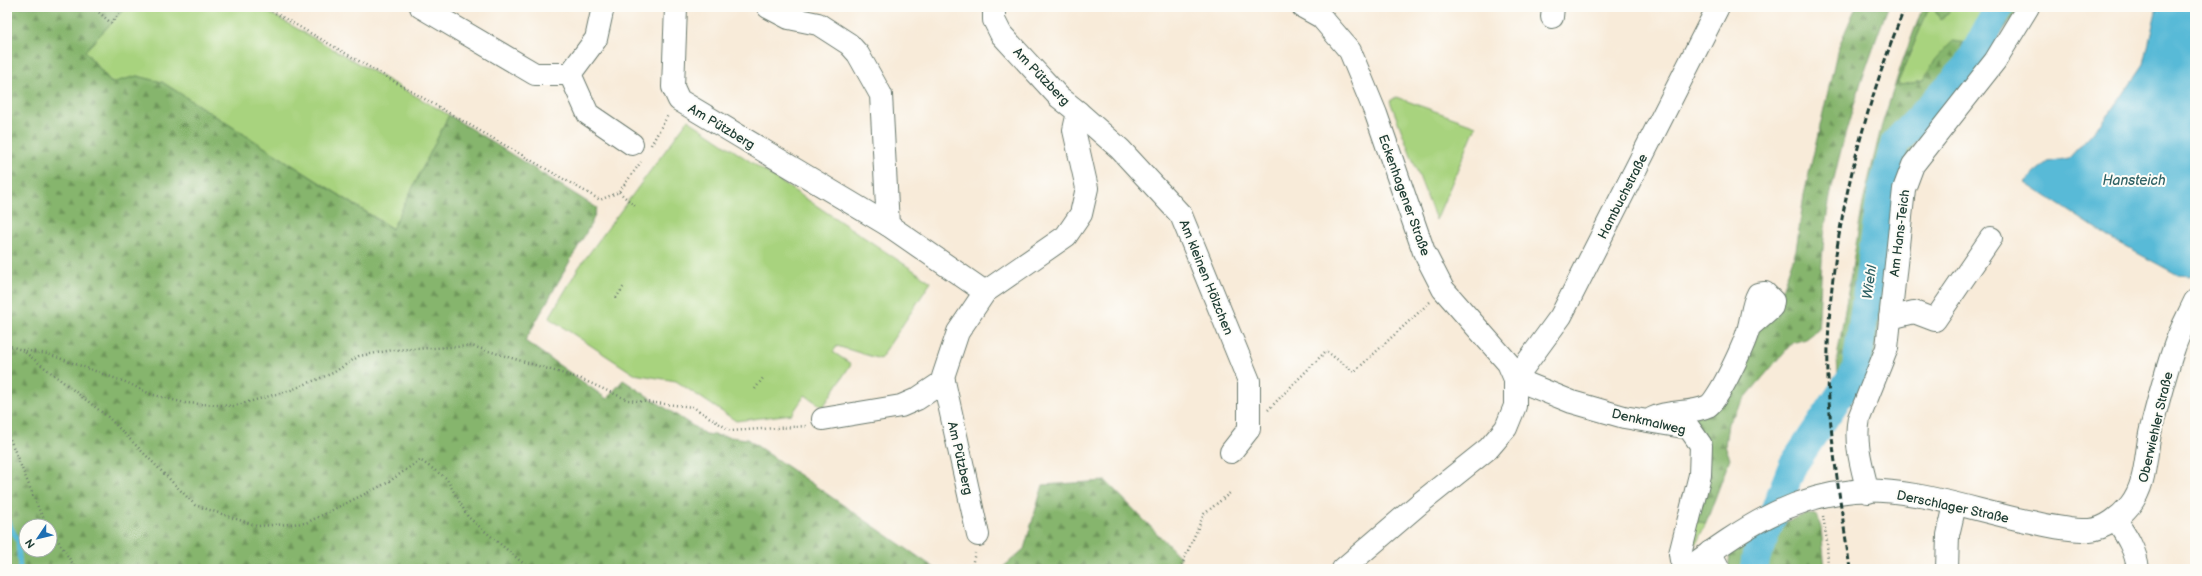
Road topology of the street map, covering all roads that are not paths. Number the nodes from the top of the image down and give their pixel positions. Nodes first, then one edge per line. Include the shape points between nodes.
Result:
1 (421, 7) edge
2 (603, 7) edge
3 (676, 7) edge
4 (768, 7) edge
5 (994, 7) edge
6 (1718, 7) edge
7 (2028, 7) edge
8 (1317, 10) edge
9 (570, 74) junction
10 (1078, 112) junction
11 (642, 149) road end
12 (888, 225) junction
13 (1991, 238) dead end
14 (986, 292) junction
15 (2195, 301) edge
16 (1890, 318) junction
17 (1750, 327) dead end
18 (1515, 379) junction
19 (944, 381) junction
20 (822, 419) road end
21 (1647, 421) junction
22 (1231, 452) dead end
23 (1868, 492) junction
24 (1955, 505) junction
25 (2116, 520) junction
26 (978, 535) dead end
27 (1714, 561) edge
28 (1343, 569) edge
29 (1687, 569) edge
30 (1947, 569) edge
31 (2138, 569) edge

1 - 9 street via 535,74
2 - 9 street via 596,39
3 - 12 street, Am Pützberg via 674,88 679,100
4 - 12 street via 789,18 818,24 849,44 881,95
5 - 10 street, Am Pützberg via 994,20 1001,34 1059,97
6 - 18 street, Hambuchstraße via 1561,316
7 - 16 street, Am Hans-Teich via 1995,61 1913,165 1904,189
8 - 18 street, Eckenhagener Straße via 1350,50 1376,114 1424,252 1444,289 1508,363
9 - 11 street via 588,114
10 - 14 street, Am Pützberg via 1074,130 1086,188 1081,214 1066,236
10 - 22 street, Am kleinen Hölzchen via 1120,149 1182,215 1249,382 1249,429
12 - 14 street, Am Pützberg
13 - 16 street via 1935,320 1914,312
14 - 19 street, Am Pützberg via 958,332 943,377
15 - 25 street, Oberwiehler Straße via 2174,348 2151,430 2140,488 2131,504
16 - 23 street, Am Hans-Teich via 1887,348 1856,429 1857,446
17 - 21 street via 1712,403 1701,408 1663,414
18 - 21 street, Denkmalweg via 1572,402
18 - 28 street, Eckenhagener Straße via 1515,406 1506,428 1489,448
19 - 20 street via 901,406
19 - 26 street, Am Pützberg
21 - 29 street, Denkmalweg via 1689,428 1701,445 1700,476 1680,554
23 - 24 street, Derschlager Straße via 1917,496
23 - 27 street, Derschlager Straße via 1840,493 1797,503 1770,514 1746,527
24 - 25 street, Derschlager Straße via 2034,523 2078,529 2092,530
24 - 30 street via 1948,535
25 - 31 street via 2129,539
27 - 29 street, Derschlager Straße

